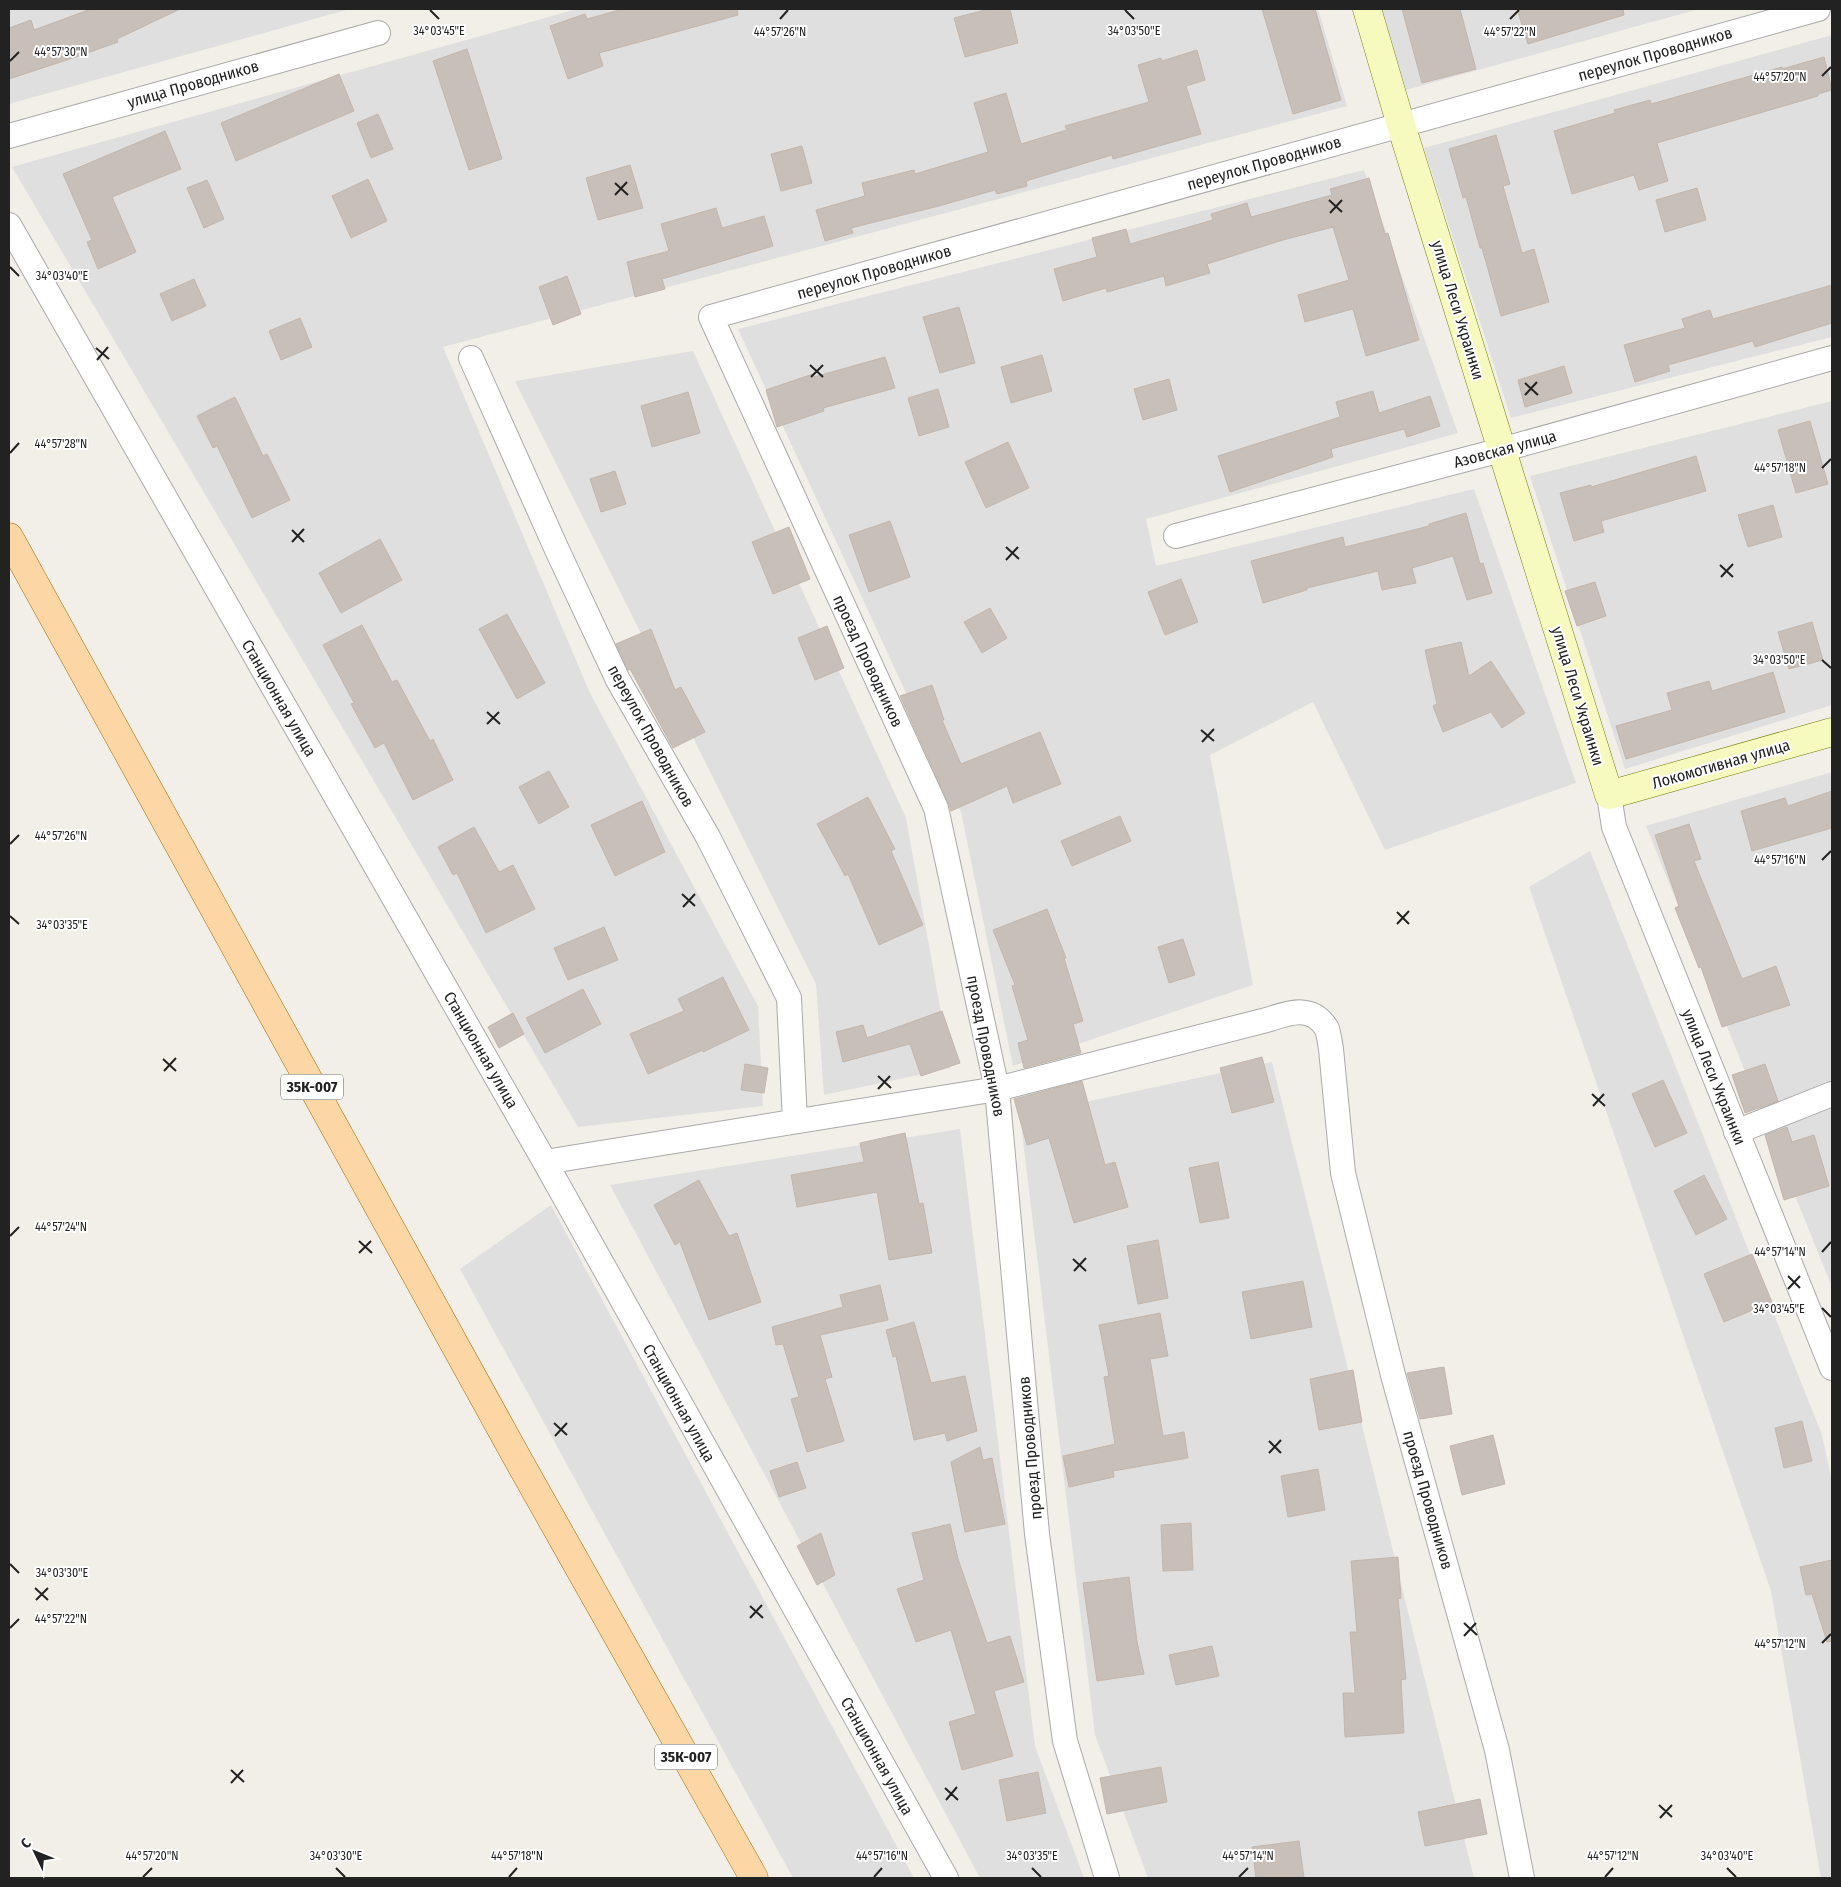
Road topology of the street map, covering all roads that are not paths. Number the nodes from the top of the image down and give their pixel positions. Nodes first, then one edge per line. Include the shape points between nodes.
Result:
1 (1367, 9) edge
2 (1818, 9) edge
3 (378, 33) dead end
4 (1401, 125) junction
5 (9, 136) edge
6 (9, 225) edge
7 (711, 317) joint
8 (471, 358) dead end
9 (1832, 358) edge
10 (1501, 450) junction
11 (1176, 536) dead end
12 (9, 537) edge
13 (1832, 732) edge
14 (1609, 795) junction
15 (997, 1089) junction
16 (1832, 1094) edge
17 (795, 1122) junction
18 (1736, 1132) junction
19 (545, 1162) junction
20 (1832, 1368) edge
21 (754, 1878) edge
22 (946, 1878) edge
23 (1107, 1878) edge
24 (1522, 1878) edge

1 - 4 main road, улица Леси Украинки
2 - 4 street, переулок Проводников
3 - 5 street, улица Проводников
4 - 7 street, переулок Проводников
4 - 10 main road, улица Леси Украинки
6 - 19 street, Станционная улица
7 - 15 street, проезд Проводников via 936,808
8 - 17 street, переулок Проводников via 618,680 708,837 789,998
9 - 10 street, Азовская улица
10 - 11 street, Азовская улица
10 - 14 main road, улица Леси Украинки
12 - 21 main road, 35К-007 via 520,1463
13 - 14 main road, Локомотивная улица
14 - 18 street, улица Леси Украинки via 1614,827
15 - 17 street
15 - 23 street, проезд Проводников via 1037,1534 1065,1742
15 - 24 street, проезд Проводников via 1288,1013 1307,1012 1327,1030 1343,1173 1393,1375 1497,1750
16 - 18 street
17 - 19 street
18 - 20 street, улица Леси Украинки
19 - 22 street, Станционная улица

